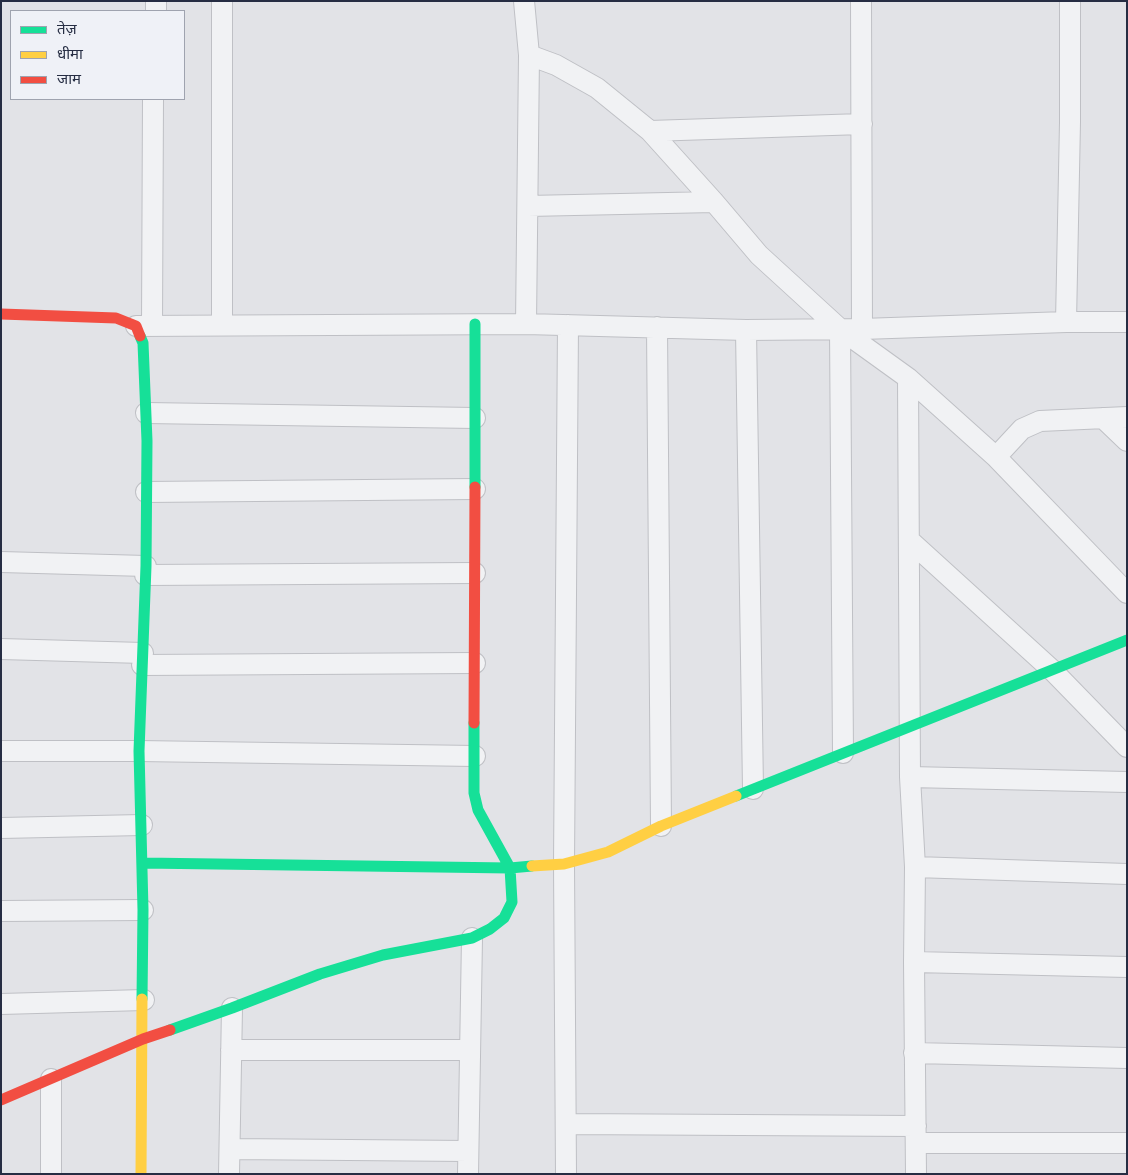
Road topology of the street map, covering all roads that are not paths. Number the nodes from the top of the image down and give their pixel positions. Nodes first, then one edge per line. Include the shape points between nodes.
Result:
1 (222, 1) edge
2 (524, 1) edge
3 (861, 1) edge
4 (1070, 1) edge
5 (529, 55) junction
6 (153, 100) edge
7 (862, 124) junction
8 (650, 131) junction
9 (714, 202) junction
10 (528, 206) junction
11 (1, 314) edge
12 (1066, 322) junction
13 (1127, 322) edge
14 (476, 324) junction
15 (526, 324) junction
16 (222, 325) junction
17 (568, 325) junction
18 (144, 326) junction
19 (657, 327) junction
20 (840, 329) junction
21 (862, 329) junction
22 (746, 330) junction
23 (908, 378) junction
24 (146, 413) junction
25 (1127, 417) edge
26 (476, 418) junction
27 (1103, 418) junction
28 (1127, 441) edge
29 (996, 457) junction
30 (476, 489) junction
31 (146, 492) junction
32 (909, 540) junction
33 (1, 562) edge
34 (146, 570) junction
35 (476, 573) junction
36 (1127, 593) edge
37 (1127, 640) edge
38 (1, 649) edge
39 (143, 659) junction
40 (476, 663) junction
41 (1052, 670) junction
42 (910, 726) junction
43 (1127, 747) edge
44 (1, 751) edge
45 (139, 751) junction
46 (843, 753) junction
47 (475, 756) junction
48 (910, 777) junction
49 (1127, 782) edge
50 (754, 789) junction
51 (142, 825) junction
52 (661, 826) junction
53 (1, 828) edge
54 (143, 864) junction
55 (564, 864) junction
56 (915, 867) junction
57 (510, 868) junction
58 (1127, 874) edge
59 (143, 910) junction
60 (1, 911) edge
61 (472, 938) junction
62 (914, 962) junction
63 (1127, 967) edge
64 (144, 1000) junction
65 (1, 1004) edge
66 (232, 1008) junction
67 (143, 1039) junction
68 (231, 1050) junction
69 (470, 1050) junction
70 (914, 1053) junction
71 (1127, 1058) edge
72 (51, 1079) junction
73 (1, 1100) edge
74 (566, 1124) junction
75 (916, 1135) junction
76 (1127, 1143) edge
77 (230, 1149) junction
78 (468, 1151) junction
79 (50, 1174) edge
80 (141, 1174) edge
81 (229, 1174) edge
82 (468, 1174) edge
83 (566, 1174) edge
84 (916, 1174) edge

1 - 16 street
2 - 5 street
3 - 7 street
4 - 12 street
5 - 8 street via 556,65 597,88
5 - 10 street
6 - 18 street
7 - 8 street
7 - 21 street
8 - 9 street
9 - 10 street
9 - 20 street via 759,255
10 - 15 street
11 - 18 street via 116,318
12 - 13 street
12 - 21 street
14 - 15 street
14 - 16 street
14 - 26 street
15 - 17 street
16 - 18 street
17 - 19 street
17 - 55 street
18 - 24 street
19 - 22 street
19 - 52 street
20 - 21 street
20 - 22 street
20 - 23 street
20 - 46 street
22 - 50 street
23 - 29 street
23 - 32 street
24 - 26 street
24 - 31 street
25 - 27 street
26 - 30 street
27 - 28 street
27 - 29 street via 1040,421 1022,429
29 - 36 street
30 - 31 street
30 - 35 street
31 - 34 street
32 - 41 street
32 - 42 street
33 - 34 street
34 - 35 street
34 - 39 street
35 - 40 street
37 - 41 street
38 - 39 street
39 - 40 street
39 - 45 street
40 - 47 street
41 - 42 street
41 - 43 street
42 - 46 street
42 - 48 street
44 - 45 street
45 - 47 street
45 - 51 street
46 - 50 street
47 - 57 street via 474,793 478,810
48 - 49 street
48 - 56 street
50 - 52 street
51 - 53 street
51 - 54 street
52 - 55 street via 608,852
54 - 57 street
54 - 59 street
55 - 57 street
55 - 74 street
56 - 58 street
56 - 62 street
57 - 61 street via 512,902 504,918
59 - 60 street
59 - 64 street
61 - 66 street via 383,955 320,974
61 - 69 street
62 - 63 street
62 - 70 street
64 - 65 street
64 - 67 street
66 - 67 street
66 - 68 street
67 - 72 street
67 - 80 street
68 - 69 street
68 - 77 street
69 - 78 street
70 - 71 street
70 - 75 street
72 - 73 street
72 - 79 street
74 - 75 street
74 - 83 street
75 - 76 street
75 - 84 street
77 - 78 street
77 - 81 street
78 - 82 street

